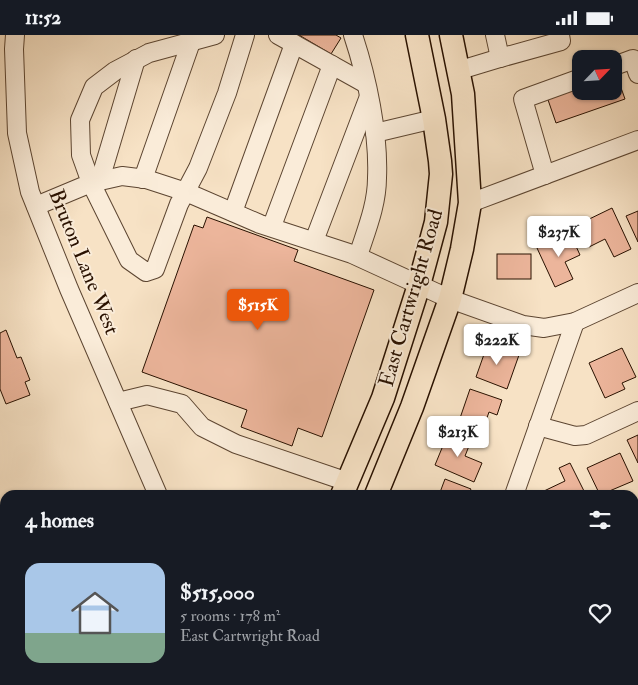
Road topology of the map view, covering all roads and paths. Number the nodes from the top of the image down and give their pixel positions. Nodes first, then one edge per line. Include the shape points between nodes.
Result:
1 (15, 35) edge
2 (215, 35) edge
3 (244, 35) edge
4 (278, 35) edge
5 (353, 35) edge
6 (417, 35) edge
7 (450, 35) edge
8 (495, 35) edge
9 (560, 35) edge
10 (192, 42) junction
11 (294, 44) junction
12 (500, 58) junction
13 (136, 59) junction
14 (622, 63) edge
15 (332, 65) junction
16 (457, 71) junction
17 (638, 74) edge
18 (572, 81) edge
19 (367, 91) junction
20 (434, 119) junction
21 (375, 133) junction
22 (638, 140) edge
23 (545, 175) junction
24 (143, 179) junction
25 (96, 182) junction
26 (186, 192) junction
27 (470, 203) junction
28 (36, 206) junction
29 (233, 212) junction
30 (272, 226) junction
31 (314, 241) junction
32 (358, 257) junction
33 (419, 285) junction
34 (638, 293) edge
35 (450, 299) junction
36 (575, 322) junction
37 (118, 402) junction
38 (638, 411) edge
39 (538, 426) junction
40 (345, 488) edge
41 (156, 490) edge
42 (378, 490) edge
43 (516, 490) edge

1 - 28 street, Bruton Lane West via 17,133
2 - 10 street
3 - 26 street via 226,93
4 - 11 street
5 - 19 street
6 - 20 main road, East Cartwright Road
7 - 16 main road, East Cartwright Road
8 - 12 street
9 - 12 street via 561,41
10 - 13 street
10 - 24 street
11 - 15 street
11 - 29 street
12 - 16 street
13 - 25 street
13 - 25 street via 94,87 80,120 81,155
14 - 17 street via 633,59
15 - 19 street
15 - 30 street
16 - 27 main road, East Cartwright Road via 463,94
18 - 23 street via 523,99
19 - 21 street
19 - 31 street
20 - 21 street
20 - 33 main road, East Cartwright Road via 441,173 440,195
21 - 32 street via 378,179 372,213
22 - 23 street
23 - 27 street
24 - 25 street via 122,176
24 - 26 street
25 - 26 street via 129,260 146,272 155,269
25 - 28 street
26 - 29 street
27 - 35 main road, East Cartwright Road
28 - 37 street, Bruton Lane West
29 - 30 street
30 - 31 street
31 - 32 street
32 - 33 street
33 - 35 street
33 - 40 main road, East Cartwright Road via 383,398
34 - 36 street
35 - 36 street via 523,325 544,328
35 - 42 main road, East Cartwright Road via 412,407
36 - 39 street
37 - 40 street via 148,395 182,404 202,427
37 - 41 street, Bruton Lane West
38 - 39 street via 586,435 575,436
39 - 43 street

